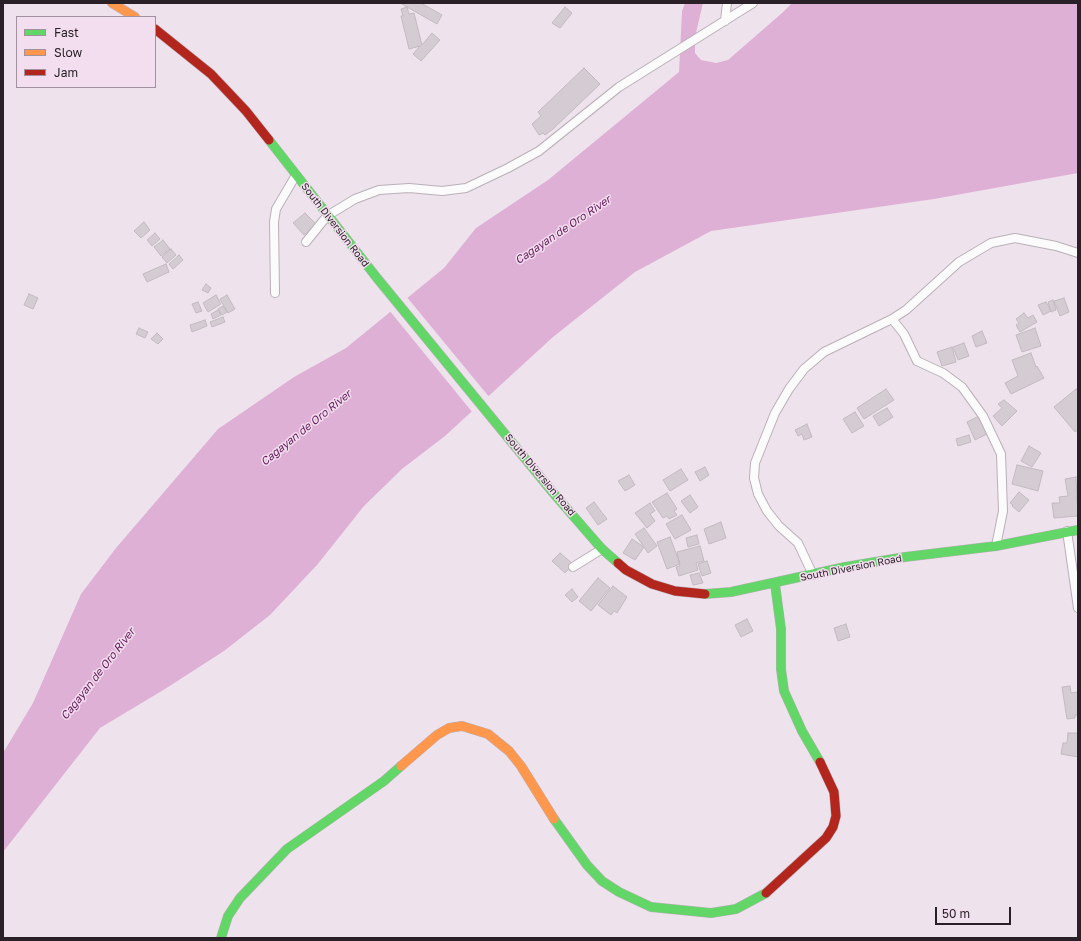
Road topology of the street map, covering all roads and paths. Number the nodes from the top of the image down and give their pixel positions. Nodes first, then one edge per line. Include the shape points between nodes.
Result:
1 (112, 3) edge
2 (727, 3) edge
3 (753, 3) edge
4 (133, 16) edge
5 (725, 20) junction
6 (156, 30) edge
7 (296, 175) junction
8 (327, 216) junction
9 (306, 242) dead end
10 (1078, 253) edge
11 (275, 293) dead end
12 (892, 319) junction
13 (1078, 530) edge
14 (1067, 531) junction
15 (996, 546) junction
16 (602, 549) junction
17 (573, 567) dead end
18 (813, 575) junction
19 (775, 584) junction
20 (1078, 608) edge
21 (221, 938) edge

1 - 4 main road
2 - 5 street
3 - 5 street
5 - 8 street via 619,87 540,151 466,188 442,191 409,188 379,190 355,199
6 - 7 main road, South Diversion Road via 211,74 246,111
7 - 8 main road, South Diversion Road
7 - 11 street via 276,209
8 - 9 street
8 - 16 main road, South Diversion Road
10 - 12 street via 1015,238 991,243 960,262 906,310
12 - 15 street via 904,334 917,361 943,373 962,387 983,416 1001,454 1003,511
12 - 18 street via 824,352 804,369 775,413 755,463 754,478 758,494 779,526 798,543
13 - 14 main road, South Diversion Road
14 - 15 main road, South Diversion Road
14 - 20 street
15 - 18 main road, South Diversion Road via 905,557
16 - 17 street
16 - 19 main road, South Diversion Road via 626,570 652,584 675,591 724,593
18 - 19 main road, South Diversion Road
19 - 21 main road via 781,629 784,691 802,731 828,776 834,792 836,816 826,838 764,895 736,909 710,913 651,907 619,892 602,881 587,865 509,751 488,734 462,726 449,728 437,735 384,781 287,850 240,898 228,916

